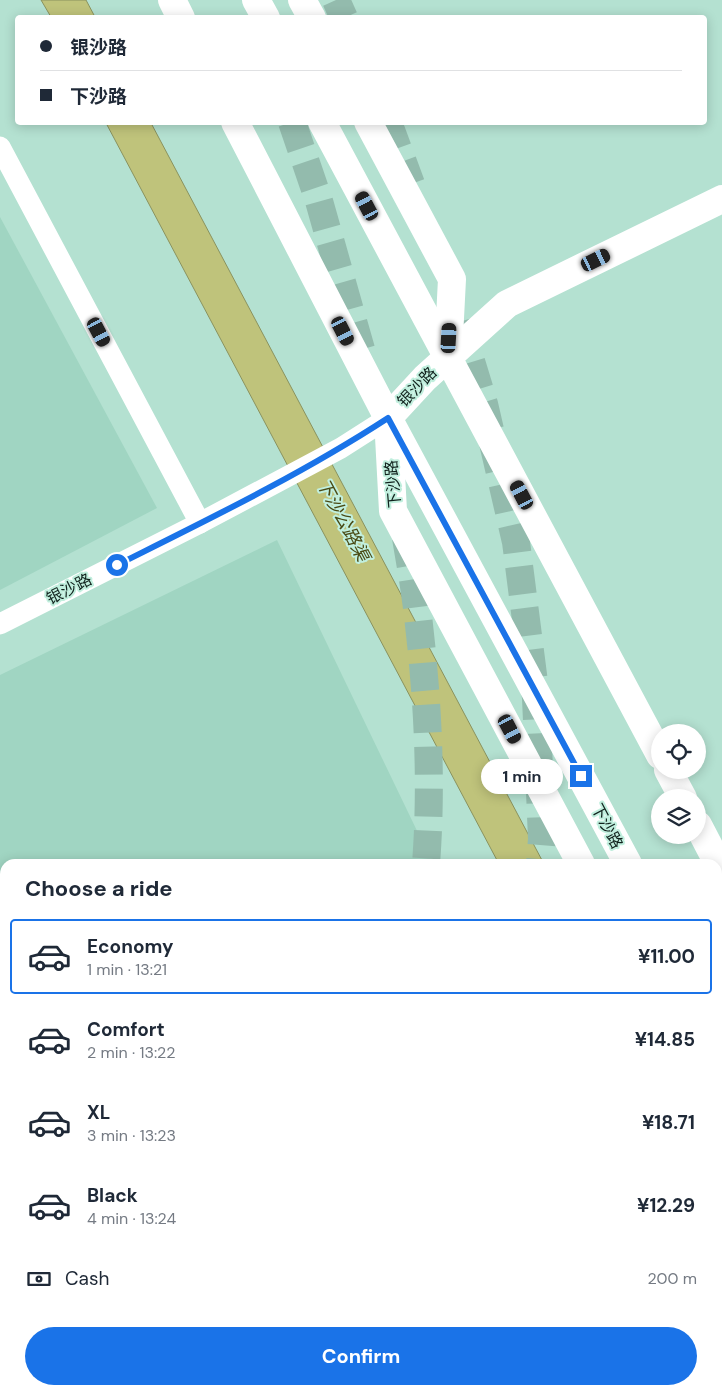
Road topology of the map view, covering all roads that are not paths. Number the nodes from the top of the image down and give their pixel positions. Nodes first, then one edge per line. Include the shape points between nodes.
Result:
1 (172, 0) edge
2 (256, 0) edge
3 (302, 0) edge
4 (180, 15) edge
5 (264, 15) edge
6 (310, 15) edge
7 (237, 125) edge
8 (324, 125) edge
9 (370, 125) edge
10 (2, 156) edge
11 (722, 199) edge
12 (448, 357) junction
13 (388, 418) junction
14 (200, 523) junction
15 (0, 624) edge
16 (651, 738) edge
17 (706, 840) edge
18 (578, 859) edge
19 (625, 859) edge
20 (716, 859) edge

1 - 4 main road
2 - 5 main road
3 - 6 main road
7 - 13 main road, 下沙路
8 - 12 main road
9 - 12 main road via 452,280
10 - 14 street
11 - 12 main road, 银沙路 via 507,304
12 - 13 main road, 银沙路
12 - 16 main road
13 - 14 street, 银沙路 via 341,448
13 - 18 main road, 下沙路 via 393,511
13 - 19 main road, 下沙路
14 - 15 street, 银沙路
17 - 20 main road

